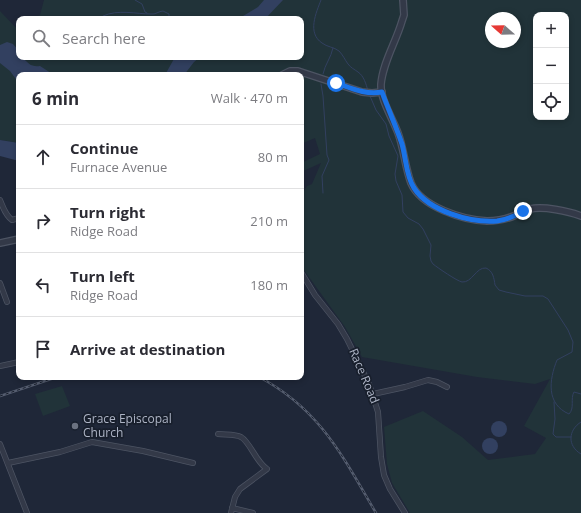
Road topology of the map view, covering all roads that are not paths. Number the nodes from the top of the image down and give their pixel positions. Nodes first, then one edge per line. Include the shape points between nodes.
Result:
1 (403, 0) edge
2 (288, 72) edge
3 (301, 72) edge
4 (304, 73) edge
5 (382, 92) junction
6 (0, 200) edge
7 (581, 216) edge
8 (16, 219) edge
9 (16, 240) edge
10 (0, 243) edge
11 (304, 277) edge
12 (0, 283) edge
13 (6, 302) dead end
14 (16, 363) edge
15 (0, 366) edge
16 (447, 387) dead end
17 (373, 394) junction
18 (218, 434) dead end
19 (0, 444) edge
20 (8, 463) junction
21 (193, 463) dead end
22 (232, 511) edge
23 (26, 513) edge
24 (253, 513) edge
25 (405, 513) edge

1 - 5 street via 404,15 384,73
2 - 3 street
4 - 5 street via 369,93
5 - 7 street via 402,144 411,182 427,201 453,214 480,220 504,219 538,208
6 - 8 street via 6,215 12,220
9 - 10 street
11 - 17 street, Race Road via 347,339
12 - 13 street
14 - 15 street
16 - 17 street via 428,380
17 - 25 street, Race Road via 380,420 384,475
18 - 22 street via 242,438 267,469 240,489
19 - 20 street
20 - 21 street via 94,442
20 - 23 street
22 - 24 street

